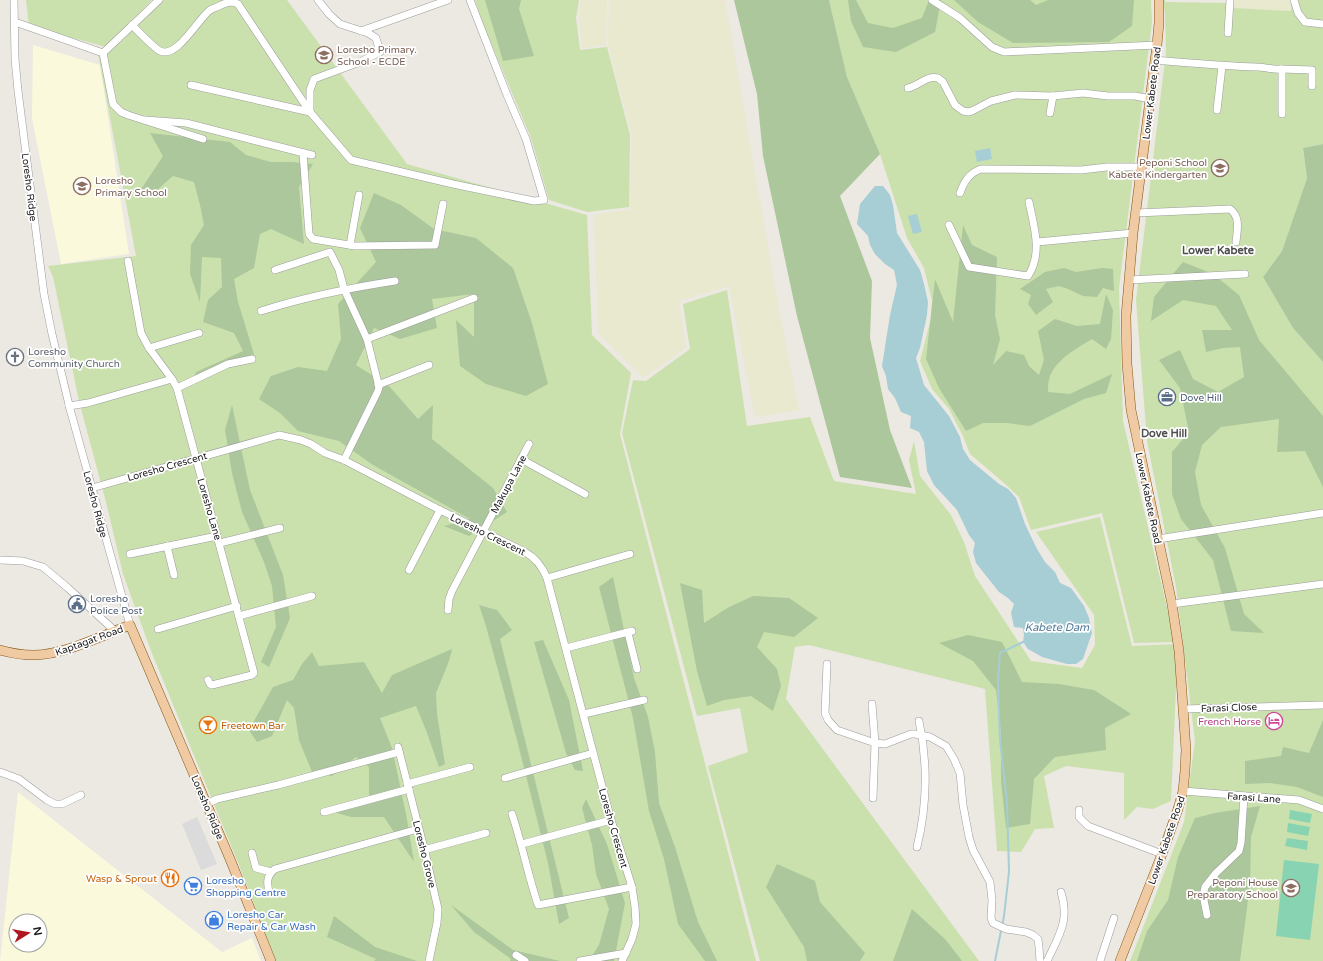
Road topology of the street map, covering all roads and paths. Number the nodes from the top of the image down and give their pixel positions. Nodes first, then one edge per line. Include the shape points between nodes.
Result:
1 (14, 0) edge
2 (159, 0) edge
3 (448, 0) edge
4 (470, 0) edge
5 (932, 0) edge
6 (1159, 0) edge
7 (1230, 0) edge
8 (1294, 0) edge
9 (322, 1) edge
10 (15, 22) junction
11 (1323, 24) edge
12 (132, 26) junction
13 (361, 30) junction
14 (1228, 33) dead end
15 (1158, 45) junction
16 (104, 53) junction
17 (1155, 60) junction
18 (1222, 66) junction
19 (1281, 68) junction
20 (191, 85) dead end
21 (1312, 86) dead end
22 (908, 88) dead end
23 (1053, 96) junction
24 (1151, 98) junction
25 (1217, 110) dead end
26 (310, 112) junction
27 (1050, 113) dead end
28 (1282, 114) dead end
29 (144, 120) junction
30 (203, 139) dead end
31 (303, 153) junction
32 (312, 155) dead end
33 (1142, 167) junction
34 (960, 193) dead end
35 (359, 195) dead end
36 (1029, 202) dead end
37 (443, 204) dead end
38 (1136, 213) junction
39 (948, 225) dead end
40 (1133, 233) junction
41 (1037, 242) junction
42 (1236, 242) dead end
43 (350, 245) junction
44 (128, 261) dead end
45 (275, 270) dead end
46 (1245, 274) dead end
47 (1129, 280) junction
48 (395, 281) dead end
49 (344, 289) junction
50 (474, 298) dead end
51 (261, 311) dead end
52 (199, 333) dead end
53 (367, 339) junction
54 (149, 348) junction
55 (252, 359) dead end
56 (429, 366) dead end
57 (172, 379) junction
58 (378, 385) junction
59 (177, 388) junction
60 (69, 406) junction
61 (529, 444) dead end
62 (195, 458) junction
63 (521, 459) junction
64 (344, 460) junction
65 (92, 488) junction
66 (585, 494) dead end
67 (440, 510) junction
68 (1323, 514) edge
69 (280, 528) dead end
70 (483, 532) junction
71 (217, 536) junction
72 (1158, 539) junction
73 (220, 544) junction
74 (167, 546) junction
75 (130, 554) dead end
76 (630, 554) dead end
77 (0, 560) edge
78 (410, 570) dead end
79 (174, 575) dead end
80 (547, 578) junction
81 (1323, 584) edge
82 (312, 596) dead end
83 (1172, 604) junction
84 (237, 606) junction
85 (448, 610) dead end
86 (239, 616) junction
87 (130, 625) junction
88 (158, 629) dead end
89 (115, 631) junction
90 (566, 648) junction
91 (0, 650) edge
92 (827, 664) dead end
93 (637, 669) dead end
94 (208, 680) dead end
95 (644, 700) dead end
96 (872, 704) dead end
97 (1323, 705) edge
98 (1184, 709) junction
99 (584, 714) junction
100 (919, 721) dead end
101 (922, 736) junction
102 (875, 743) junction
103 (593, 753) junction
104 (470, 767) dead end
105 (0, 772) edge
106 (504, 778) dead end
107 (408, 787) junction
108 (1183, 791) junction
109 (81, 795) dead end
110 (1244, 796) junction
111 (873, 798) dead end
112 (206, 804) junction
113 (1323, 809) edge
114 (1080, 810) dead end
115 (324, 812) dead end
116 (512, 814) dead end
117 (611, 820) junction
118 (418, 829) junction
119 (486, 833) dead end
120 (522, 844) junction
121 (917, 847) dead end
122 (424, 850) junction
123 (252, 853) dead end
124 (1162, 854) junction
125 (270, 872) junction
126 (632, 887) junction
127 (269, 892) dead end
128 (1061, 892) dead end
129 (1207, 915) dead end
130 (1114, 918) dead end
131 (626, 953) junction
132 (516, 956) dead end
133 (271, 961) edge
134 (429, 961) edge
135 (525, 961) edge
136 (580, 961) edge
137 (622, 961) edge
138 (1040, 961) edge
139 (1047, 961) edge
140 (1100, 961) edge
141 (1120, 961) edge

1 - 10 street, Loresho Ridge
2 - 12 street
3 - 13 street
4 - 26 street via 526,139 544,200 534,201 351,160
5 - 15 street via 960,18 992,47 1004,52
6 - 15 main road, Lower Kabete Road
7 - 14 street
8 - 11 street via 1298,13 1305,22
9 - 13 street via 329,14 340,24
10 - 16 street
10 - 60 street, Loresho Ridge via 14,48 18,91 43,287
12 - 16 street
12 - 26 street via 159,51 166,53 179,45 210,10 234,2 238,4
13 - 26 street via 376,38 380,52 314,79 310,90
15 - 17 main road, Lower Kabete Road
16 - 29 street via 113,104 121,112
17 - 18 street
17 - 24 main road, Lower Kabete Road
18 - 19 street via 1276,70
18 - 25 street
19 - 21 street via 1312,70
19 - 28 street
20 - 26 street
22 - 23 street via 929,78 938,78 956,104 968,112 991,101 1015,94
23 - 24 street via 1083,93
23 - 27 street
24 - 33 main road, Lower Kabete Road
29 - 30 street
29 - 31 street via 186,123
31 - 32 street
31 - 43 street via 311,236 313,239
33 - 34 street via 1082,170 981,169 967,179
33 - 38 main road, Lower Kabete Road
35 - 43 street
36 - 41 street
37 - 43 street via 435,245
38 - 40 main road, Lower Kabete Road
38 - 42 street via 1230,210 1236,216
39 - 41 street via 967,265 971,268 1028,276 1033,268
40 - 41 street
40 - 47 main road, Lower Kabete Road
44 - 54 street, Loresho Lane via 141,333
45 - 49 street via 330,252
46 - 47 street
47 - 72 main road, Lower Kabete Road via 1126,332 1129,399
48 - 49 street
49 - 51 street
49 - 53 street
50 - 53 street
52 - 54 street
53 - 58 street
54 - 57 street, Loresho Lane
55 - 59 street via 228,364
56 - 58 street
57 - 59 street, Loresho Lane
57 - 60 street
58 - 64 street via 377,396
59 - 62 street, Loresho Lane
60 - 65 street, Loresho Ridge
61 - 63 street, Makupa Lane
62 - 64 street, Loresho Crescent via 279,435 311,444
62 - 65 street, Loresho Crescent
62 - 71 street, Loresho Lane
63 - 66 street
63 - 70 street, Makupa Lane
64 - 67 street, Loresho Crescent
65 - 87 street, Loresho Ridge
67 - 70 street, Loresho Crescent
67 - 78 street
68 - 72 street
69 - 73 street
70 - 80 street, Loresho Crescent via 532,556 543,568
70 - 85 street, Makupa Lane via 452,591
71 - 73 street, Loresho Lane
71 - 74 street
72 - 83 main road, Lower Kabete Road
73 - 84 street, Loresho Lane
74 - 75 street
74 - 79 street
76 - 80 street
77 - 89 street via 23,560 43,567
80 - 90 street, Loresho Crescent
81 - 83 street
82 - 86 street
83 - 98 main road, Lower Kabete Road
84 - 86 street, Loresho Lane
84 - 88 street
86 - 94 street, Loresho Lane via 254,673 212,685
87 - 89 main road, Kaptagat Road
87 - 112 main road, Loresho Ridge
89 - 91 main road, Kaptagat Road via 50,653 34,655
90 - 93 street via 630,632
90 - 99 street, Loresho Crescent
92 - 102 street via 825,713 828,720 837,730
95 - 99 street
96 - 102 street
97 - 98 street, Farasi Close
98 - 108 main road, Lower Kabete Road via 1186,750
99 - 103 street, Loresho Crescent
100 - 101 street
101 - 102 street via 910,734 885,744
101 - 121 street via 925,800
101 - 138 street via 930,736 946,746 957,766 969,837 990,882 991,918 994,923 1006,929 1026,932 1038,939
102 - 111 street
103 - 106 street
103 - 117 street, Loresho Crescent
104 - 107 street
105 - 109 street via 19,778 55,804 62,804
107 - 112 street, Loresho Grove via 398,750
107 - 115 street
107 - 118 street, Loresho Grove
108 - 110 street, Farasi Lane
108 - 124 main road, Lower Kabete Road
110 - 113 street, Farasi Lane via 1299,800
110 - 129 street via 1239,851 1205,887 1203,895
112 - 133 main road, Loresho Ridge
114 - 124 street via 1079,817 1088,826
116 - 120 street
117 - 120 street
117 - 126 street, Loresho Crescent
118 - 122 street, Loresho Grove
118 - 125 street via 304,860
119 - 122 street
120 - 126 street via 538,905
122 - 134 street, Loresho Grove via 439,915
123 - 125 street via 256,868
124 - 141 main road, Lower Kabete Road
125 - 127 street via 267,880
126 - 131 street, Loresho Crescent via 636,924
128 - 139 street via 1064,902 1062,928
130 - 140 street
131 - 136 street
131 - 137 street, Loresho Crescent
132 - 135 street

